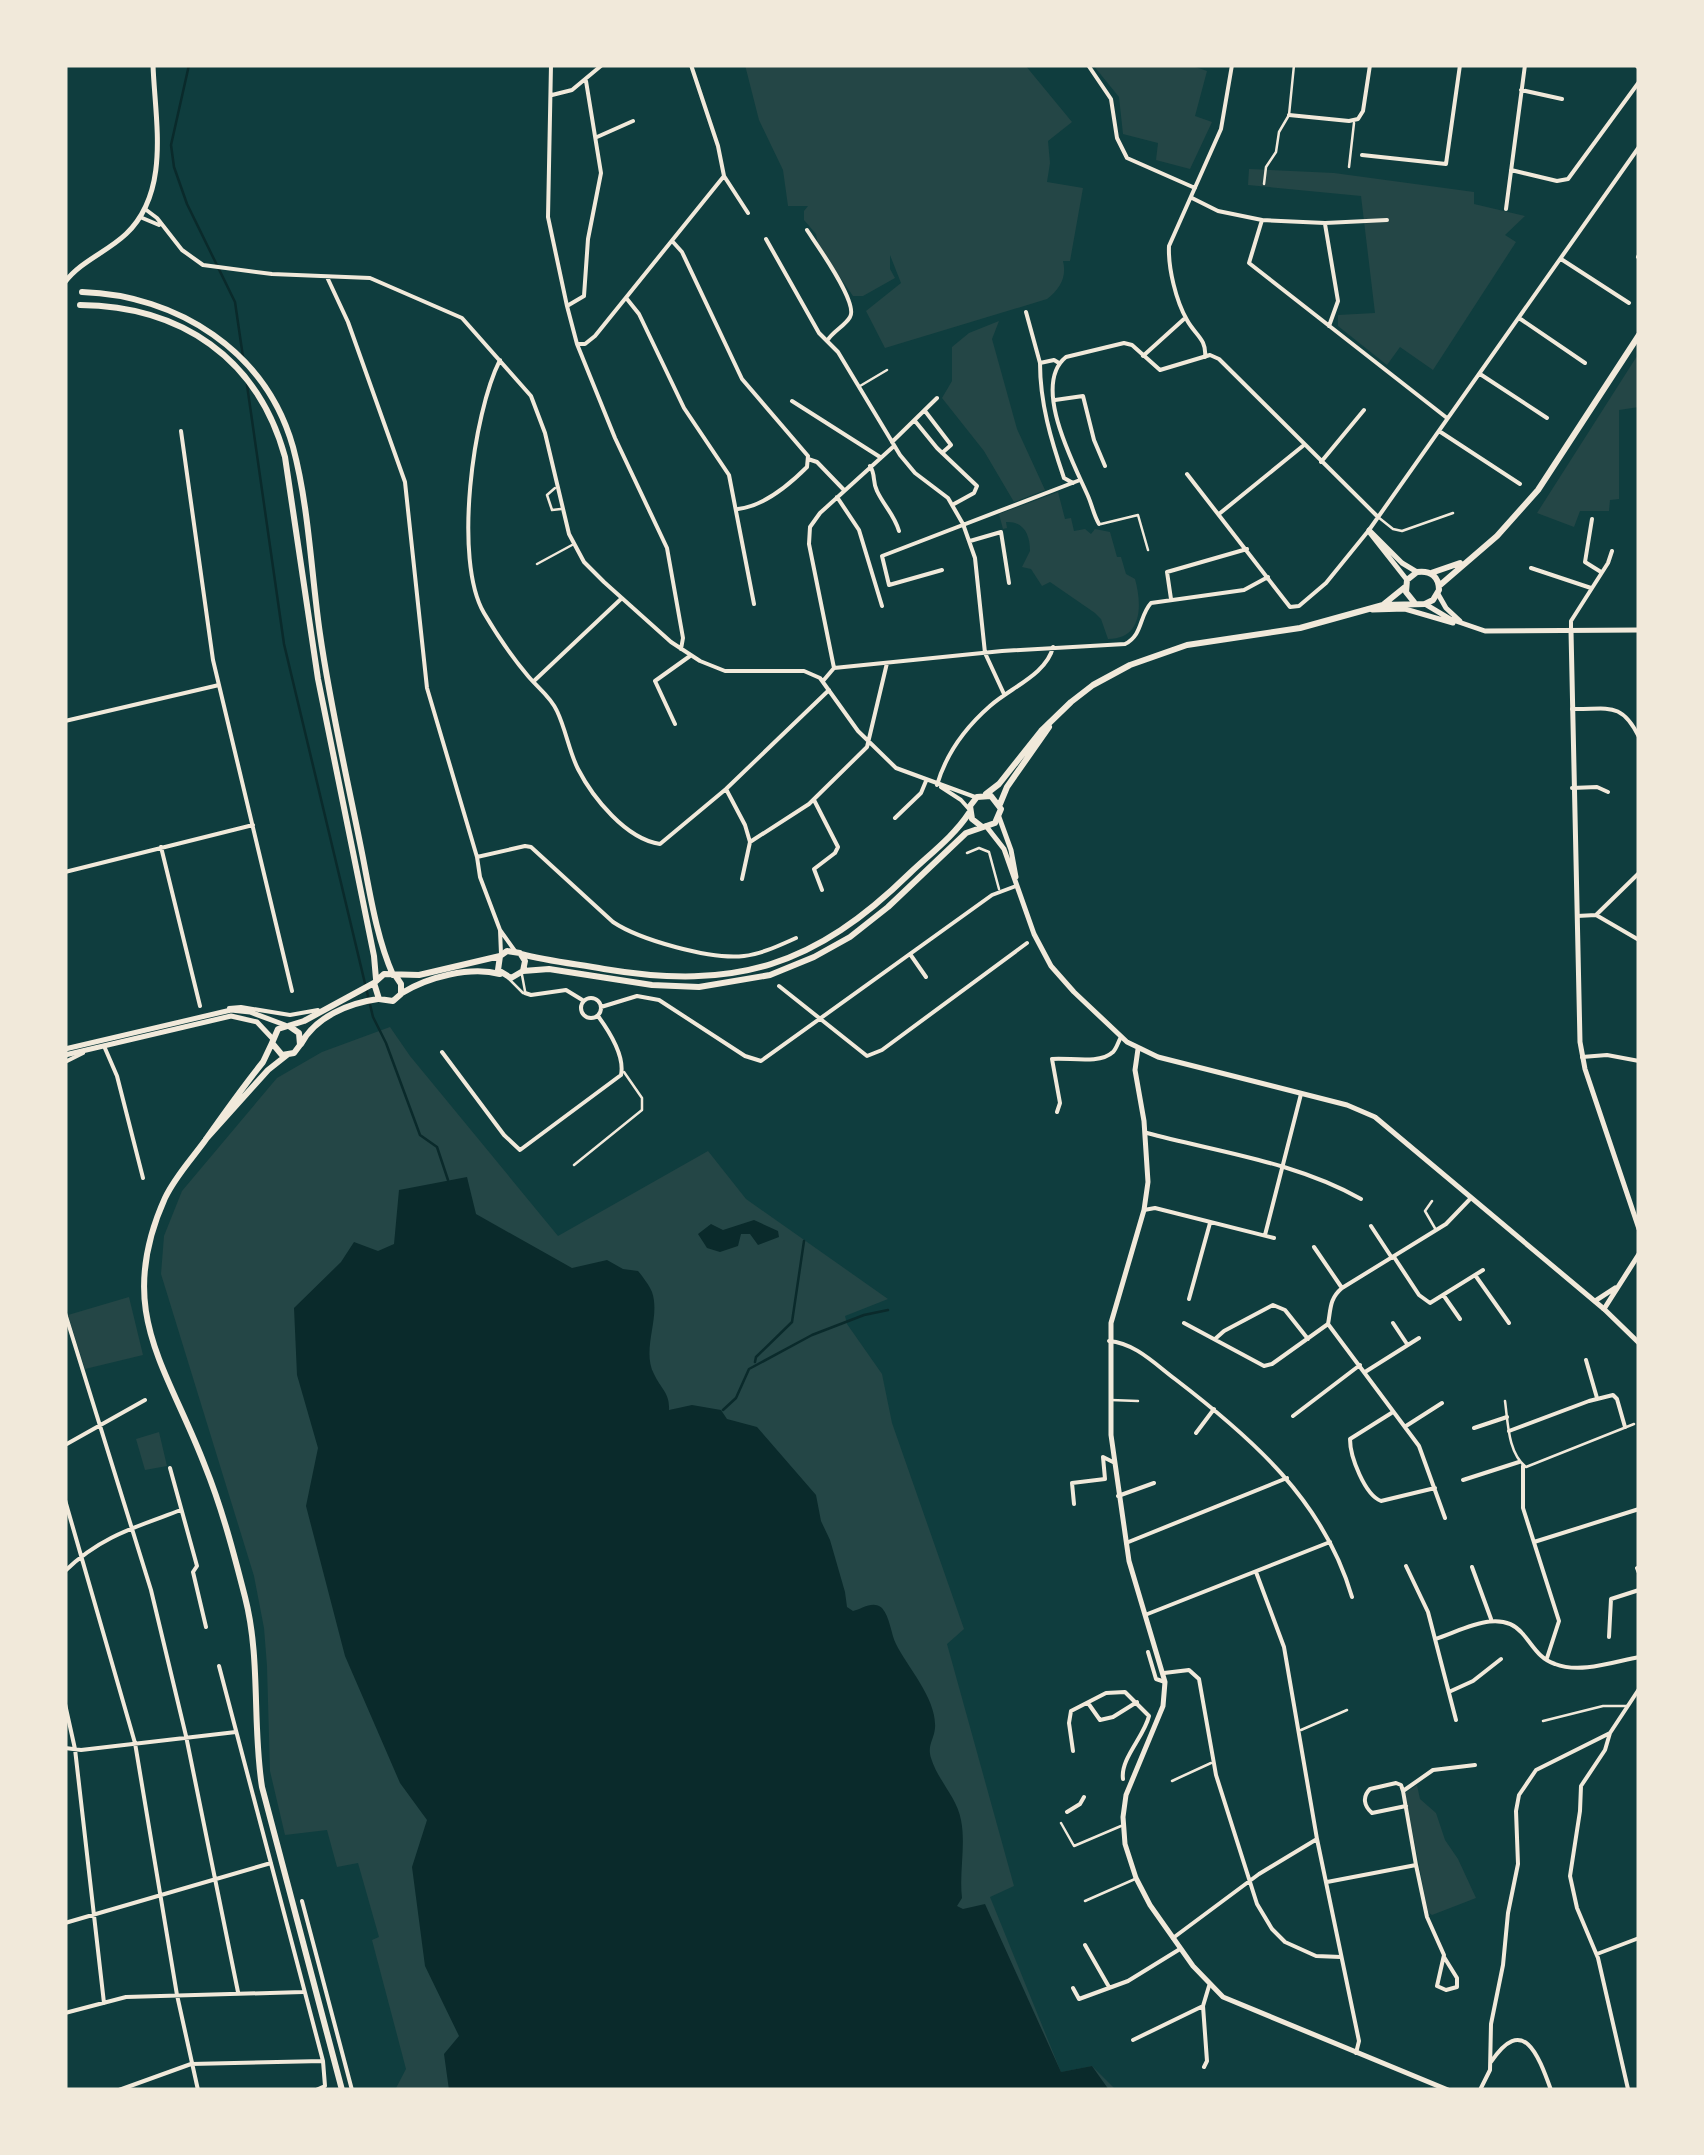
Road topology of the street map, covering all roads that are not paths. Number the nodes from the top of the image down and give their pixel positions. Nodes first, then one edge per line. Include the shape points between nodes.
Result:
1 (153, 65) edge
2 (551, 65) edge
3 (602, 65) edge
4 (691, 65) edge
5 (1088, 65) edge
6 (1232, 65) edge
7 (1294, 65) edge
8 (1370, 65) edge
9 (1451, 65) edge
10 (1460, 65) edge
11 (1525, 65) edge
12 (586, 81) junction
13 (1639, 82) edge
14 (1522, 90) junction
15 (552, 95) junction
16 (1562, 99) dead end
17 (1288, 115) junction
18 (633, 121) dead end
19 (1354, 121) junction
20 (597, 137) junction
21 (1639, 147) edge
22 (1362, 155) dead end
23 (1349, 167) dead end
24 (1511, 170) junction
25 (724, 176) junction
26 (1264, 184) dead end
27 (1195, 188) junction
28 (1192, 198) junction
29 (145, 209) junction
30 (1506, 209) dead end
31 (748, 213) dead end
32 (140, 218) junction
33 (1262, 220) junction
34 (1388, 220) dead end
35 (1325, 223) junction
36 (160, 225) junction
37 (807, 230) dead end
38 (766, 239) dead end
39 (673, 242) junction
40 (1561, 259) junction
41 (325, 274) junction
42 (65, 282) edge
43 (82, 292) dead end
44 (627, 299) junction
45 (1629, 303) dead end
46 (80, 305) dead end
47 (567, 306) junction
48 (1026, 312) dead end
49 (1186, 318) junction
50 (1518, 318) junction
51 (1329, 326) junction
52 (1639, 335) edge
53 (827, 340) junction
54 (577, 344) junction
55 (1143, 356) junction
56 (1205, 357) junction
57 (500, 360) junction
58 (1040, 363) junction
59 (1058, 363) junction
60 (1585, 363) dead end
61 (887, 370) dead end
62 (1480, 374) junction
63 (859, 387) junction
64 (937, 398) dead end
65 (1055, 400) junction
66 (792, 401) dead end
67 (1364, 410) dead end
68 (925, 411) junction
69 (1448, 418) junction
70 (1548, 418) dead end
71 (914, 421) junction
72 (1439, 430) junction
73 (181, 431) dead end
74 (893, 444) junction
75 (1304, 445) junction
76 (942, 453) junction
77 (880, 457) junction
78 (808, 458) junction
79 (1322, 462) junction
80 (870, 466) junction
81 (1104, 466) dead end
82 (1187, 474) dead end
83 (1080, 480) junction
84 (1072, 483) junction
85 (1520, 484) dead end
86 (556, 488) junction
87 (844, 490) junction
88 (836, 497) junction
89 (952, 504) junction
90 (561, 509) junction
91 (738, 510) junction
92 (1453, 513) dead end
93 (1219, 514) junction
94 (1378, 517) junction
95 (1592, 520) dead end
96 (963, 524) junction
97 (1099, 524) joint
98 (1369, 530) junction
99 (898, 531) dead end
100 (970, 541) junction
101 (573, 544) junction
102 (1148, 550) dead end
103 (1246, 550) junction
104 (1612, 550) dead end
105 (1470, 558) junction
106 (537, 564) dead end
107 (1530, 568) dead end
108 (942, 570) dead end
109 (1418, 572) junction
110 (1601, 572) junction
111 (1431, 574) junction
112 (1269, 577) junction
113 (1008, 583) dead end
114 (1406, 583) junction
115 (1590, 588) junction
116 (1439, 590) junction
117 (622, 598) junction
118 (1171, 600) junction
119 (1414, 602) junction
120 (754, 604) dead end
121 (1383, 604) junction
122 (1425, 604) junction
123 (882, 606) dead end
124 (1369, 610) junction
125 (1462, 623) junction
126 (1470, 627) junction
127 (1639, 630) edge
128 (1570, 632) junction
129 (1053, 647) junction
130 (681, 649) junction
131 (985, 652) junction
132 (690, 656) junction
133 (887, 663) junction
134 (834, 668) junction
135 (824, 681) junction
136 (534, 682) junction
137 (219, 685) junction
138 (829, 690) junction
139 (1004, 694) junction
140 (1572, 709) junction
141 (65, 721) edge
142 (1052, 722) junction
143 (675, 724) dead end
144 (1639, 737) edge
145 (870, 744) junction
146 (926, 781) junction
147 (937, 785) junction
148 (1572, 788) junction
149 (726, 789) junction
150 (1608, 792) dead end
151 (981, 796) junction
152 (814, 800) junction
153 (1000, 805) junction
154 (969, 811) junction
155 (1000, 817) junction
156 (895, 818) dead end
157 (253, 825) junction
158 (983, 826) junction
159 (750, 842) junction
160 (161, 847) junction
161 (967, 853) dead end
162 (478, 858) junction
163 (65, 872) edge
164 (1639, 873) edge
165 (742, 879) dead end
166 (1017, 883) junction
167 (822, 890) dead end
168 (1000, 891) junction
169 (1596, 914) junction
170 (1576, 916) junction
171 (500, 930) junction
172 (796, 938) dead end
173 (1639, 940) edge
174 (1027, 942) dead end
175 (517, 952) junction
176 (910, 954) junction
177 (500, 955) junction
178 (522, 972) junction
179 (394, 975) junction
180 (504, 976) junction
181 (926, 976) dead end
182 (371, 984) junction
183 (778, 986) dead end
184 (292, 991) dead end
185 (525, 993) junction
186 (401, 994) junction
187 (372, 1000) junction
188 (584, 1001) junction
189 (200, 1006) dead end
190 (601, 1006) junction
191 (323, 1010) junction
192 (220, 1012) junction
193 (598, 1016) junction
194 (819, 1020) junction
195 (288, 1026) junction
196 (1121, 1036) junction
197 (272, 1040) junction
198 (103, 1044) junction
199 (300, 1045) junction
200 (1138, 1048) junction
201 (442, 1052) dead end
202 (65, 1055) edge
203 (287, 1055) junction
204 (1582, 1057) junction
205 (1639, 1061) edge
206 (622, 1071) junction
207 (1301, 1093) junction
208 (1057, 1112) dead end
209 (1145, 1134) junction
210 (205, 1140) junction
211 (574, 1165) dead end
212 (1282, 1167) junction
213 (142, 1178) dead end
214 (1471, 1198) junction
215 (1361, 1199) dead end
216 (1432, 1202) dead end
217 (1144, 1210) junction
218 (1210, 1223) junction
219 (1371, 1226) dead end
220 (1639, 1229) edge
221 (1436, 1231) junction
222 (1265, 1235) junction
223 (1274, 1238) dead end
224 (1314, 1247) dead end
225 (1639, 1256) edge
226 (1393, 1258) junction
227 (1483, 1270) dead end
228 (1476, 1275) junction
229 (1618, 1286) junction
230 (1342, 1288) junction
231 (1444, 1296) junction
232 (1189, 1299) dead end
233 (1595, 1301) junction
234 (1604, 1309) junction
235 (65, 1312) edge
236 (1460, 1319) dead end
237 (1184, 1322) dead end
238 (1393, 1323) dead end
239 (1328, 1324) junction
240 (1509, 1324) dead end
241 (67, 1329) edge
242 (1419, 1338) dead end
243 (1215, 1340) junction
244 (1308, 1340) junction
245 (1109, 1341) junction
246 (1639, 1343) edge
247 (1408, 1345) junction
248 (1586, 1360) dead end
249 (1360, 1365) junction
250 (1365, 1372) junction
251 (1597, 1398) junction
252 (145, 1400) dead end
253 (1110, 1400) junction
254 (1138, 1401) dead end
255 (1506, 1401) dead end
256 (1442, 1404) dead end
257 (1214, 1409) junction
258 (1394, 1411) junction
259 (1293, 1416) dead end
260 (1507, 1417) junction
261 (1634, 1424) dead end
262 (101, 1425) junction
263 (1406, 1426) junction
264 (1474, 1428) dead end
265 (1625, 1428) junction
266 (1509, 1431) junction
267 (1196, 1433) dead end
268 (65, 1445) edge
269 (1113, 1462) junction
270 (1521, 1464) junction
271 (170, 1468) dead end
272 (1286, 1478) junction
273 (1463, 1480) dead end
274 (1154, 1483) dead end
275 (1435, 1488) junction
276 (1118, 1496) junction
277 (65, 1500) edge
278 (1074, 1504) dead end
279 (1639, 1509) edge
280 (182, 1510) junction
281 (1445, 1518) dead end
282 (133, 1528) junction
283 (1330, 1542) junction
284 (1534, 1542) junction
285 (1126, 1543) junction
286 (81, 1555) junction
287 (1406, 1566) dead end
288 (1472, 1567) dead end
289 (65, 1570) edge
290 (1256, 1572) junction
291 (1639, 1590) edge
292 (1352, 1597) dead end
293 (1145, 1615) junction
294 (1492, 1620) junction
295 (206, 1628) dead end
296 (1609, 1636) dead end
297 (1435, 1639) junction
298 (1148, 1652) dead end
299 (1639, 1657) edge
300 (1501, 1659) dead end
301 (1546, 1660) junction
302 (219, 1666) dead end
303 (1164, 1673) junction
304 (1165, 1682) junction
305 (1639, 1689) edge
306 (1449, 1692) junction
307 (1137, 1702) junction
308 (1088, 1703) junction
309 (65, 1704) edge
310 (1628, 1707) junction
311 (1347, 1710) dead end
312 (1456, 1720) dead end
313 (1543, 1721) dead end
314 (1300, 1730) junction
315 (236, 1732) junction
316 (1610, 1733) junction
317 (186, 1736) junction
318 (135, 1743) junction
319 (65, 1748) edge
320 (75, 1749) junction
321 (1073, 1751) dead end
322 (1213, 1762) junction
323 (1475, 1765) dead end
324 (1122, 1780) dead end
325 (1172, 1781) dead end
326 (1403, 1791) junction
327 (1084, 1797) dead end
328 (1406, 1806) junction
329 (1067, 1812) dead end
330 (1061, 1823) dead end
331 (1123, 1825) junction
332 (1317, 1839) junction
333 (271, 1863) junction
334 (1416, 1865) junction
335 (215, 1878) junction
336 (1136, 1878) junction
337 (1250, 1882) junction
338 (1326, 1882) junction
339 (160, 1894) junction
340 (302, 1901) dead end
341 (1085, 1901) dead end
342 (93, 1913) junction
343 (65, 1923) edge
344 (1173, 1938) junction
345 (1639, 1938) edge
346 (1085, 1946) dead end
347 (1180, 1949) junction
348 (1596, 1954) junction
349 (1341, 1957) junction
350 (1444, 1957) junction
351 (1209, 1986) junction
352 (1109, 1987) junction
353 (1073, 1988) dead end
354 (238, 1992) junction
355 (305, 1992) junction
356 (177, 1995) junction
357 (104, 2003) junction
358 (1203, 2006) junction
359 (65, 2013) edge
360 (1133, 2040) dead end
361 (1356, 2052) junction
362 (323, 2061) junction
363 (1491, 2062) junction
364 (192, 2064) junction
365 (1204, 2067) dead end
366 (119, 2090) edge
367 (198, 2090) edge
368 (316, 2090) edge
369 (342, 2090) edge
370 (352, 2090) edge
371 (1448, 2090) edge
372 (1480, 2090) edge
373 (1551, 2090) edge
374 (1628, 2090) edge

1 - 29 main road via 157,162
2 - 15 street
3 - 12 street
4 - 25 street
5 - 27 street via 1111,99 1124,154
6 - 27 street via 1221,129
7 - 17 lane
8 - 19 street via 1364,111
9 - 10 street
10 - 22 street via 1446,164
11 - 14 street
12 - 15 street
12 - 20 street
13 - 24 street via 1568,179
14 - 16 street
14 - 24 street
15 - 47 street via 548,217
17 - 19 street
17 - 26 lane
18 - 20 street
19 - 23 lane
20 - 47 street via 601,174 586,289
21 - 40 street
24 - 30 street
25 - 31 street
25 - 39 street
27 - 28 street
28 - 33 street
28 - 49 street via 1168,254
29 - 32 main road
29 - 36 street
32 - 36 street
32 - 42 main road
33 - 35 street
33 - 51 street via 1252,268
34 - 35 street
35 - 51 street via 1338,301
36 - 41 street via 190,258 216,269
37 - 53 street via 852,310
38 - 53 street
39 - 44 street
39 - 78 street via 742,380
40 - 45 street
40 - 50 street
41 - 57 street via 370,278 446,309 468,322
41 - 162 street via 405,482 427,688
43 - 179 main road via 164,307 201,326 240,356 278,410 293,448 333,710 372,902
44 - 54 street via 590,342
44 - 91 street via 684,408 724,465
46 - 182 main road via 165,318 210,344 240,370 274,424 374,956
47 - 54 street
48 - 58 street
49 - 55 street
49 - 56 street via 1202,338
50 - 60 street
50 - 62 street
51 - 69 street
52 - 105 main road via 1538,490
53 - 63 street
54 - 130 street via 667,548
55 - 56 street via 1160,370
55 - 59 street via 1118,343
56 - 75 street via 1225,364
57 - 86 street via 538,410
57 - 136 street via 474,464 470,568 483,612
58 - 59 street
58 - 84 street via 1049,436
59 - 65 street
61 - 63 lane
62 - 69 street
62 - 70 street
63 - 74 street
64 - 68 street
65 - 81 street via 1083,396
65 - 83 street
66 - 77 street
67 - 79 street
68 - 71 street
68 - 76 street via 951,445
69 - 72 street
71 - 74 street
71 - 76 street
72 - 85 street
72 - 94 street
73 - 137 street
74 - 77 street
74 - 89 street via 909,468
75 - 79 street
75 - 93 street
76 - 89 street via 977,486
77 - 80 street
78 - 87 street
78 - 91 street via 807,468 788,484
79 - 94 street
80 - 87 street
80 - 99 street
82 - 93 street
83 - 84 street
83 - 97 street
84 - 96 street
86 - 90 street
86 - 90 lane via 547,495 552,510
87 - 88 street
88 - 123 street via 864,542
88 - 134 street via 808,534
89 - 96 street
90 - 101 street
91 - 120 street
92 - 94 lane via 1402,532
93 - 103 street
94 - 98 street
95 - 110 street via 1584,562
96 - 100 street
96 - 108 street via 882,556 889,585
97 - 102 lane via 1138,515
98 - 109 main road
98 - 112 street via 1299,606 1290,607
98 - 114 main road
100 - 113 street via 1002,534
100 - 131 street
101 - 106 lane
101 - 117 street
103 - 112 street
103 - 118 street via 1167,572
104 - 110 street
105 - 111 main road
105 - 116 main road
107 - 115 street
109 - 111 main road
109 - 114 main road
110 - 115 street
111 - 116 main road
112 - 118 street via 1244,590
114 - 119 main road
114 - 121 main road
115 - 128 street
116 - 122 main road
116 - 125 main road
117 - 130 street
117 - 136 street
118 - 129 street via 1148,604 1131,642
119 - 121 main road
119 - 122 main road
121 - 124 main road
122 - 125 main road
124 - 126 main road via 1406,609
124 - 142 main road via 1150,656 1094,685
125 - 126 main road
126 - 128 main road
127 - 128 main road
128 - 140 main road
129 - 131 street
129 - 139 street via 1039,669
130 - 132 street
131 - 133 street
131 - 139 street
132 - 135 street via 725,671 804,671
132 - 143 street via 656,681
133 - 134 street
133 - 145 street
134 - 135 street
135 - 138 street
136 - 149 street via 556,709 593,792 648,842 670,838
137 - 141 street
137 - 157 street
138 - 145 street
138 - 149 street
139 - 147 street via 949,754
140 - 144 street via 1621,711
140 - 148 main road
142 - 151 main road
142 - 153 main road via 1006,786
145 - 146 street via 896,768
145 - 152 street
146 - 147 street
146 - 156 street
147 - 151 street
147 - 154 street
148 - 150 street
148 - 170 main road
149 - 159 street
151 - 153 main road
151 - 154 main road
152 - 159 street
152 - 167 street via 838,847 814,868
153 - 155 main road
154 - 158 main road
154 - 175 main road via 856,921 765,966 662,977
155 - 158 main road
155 - 166 main road
157 - 160 street
157 - 184 street
158 - 166 main road via 1000,842
158 - 178 main road via 966,833 860,929 822,954 770,974 680,987 549,969
159 - 165 street
160 - 163 street
160 - 189 street
161 - 168 lane via 989,852
162 - 171 street
162 - 172 street via 531,847 613,922 674,945 742,956
164 - 169 street
166 - 168 street
166 - 196 main road via 1037,940 1058,974
168 - 176 street
169 - 170 street
169 - 173 street
170 - 204 main road
171 - 175 street
171 - 177 street
174 - 194 street via 874,1054 862,1054
175 - 177 main road
175 - 178 main road via 525,962
176 - 181 street
176 - 194 street
177 - 179 main road
177 - 180 main road via 497,966
178 - 180 main road
178 - 185 lane
179 - 182 main road
179 - 186 main road
180 - 185 lane
180 - 186 main road via 456,974
182 - 187 main road
182 - 191 main road
183 - 194 street
185 - 188 street via 566,990
186 - 187 main road via 388,1002
187 - 199 main road via 321,1021
188 - 190 street via 594,998
188 - 193 street via 583,1014
190 - 193 street
190 - 194 street via 637,996 659,1000 756,1064
191 - 192 street
191 - 195 main road
192 - 195 main road via 240,1010
192 - 202 main road
193 - 206 street
195 - 197 main road
195 - 199 main road via 299,1033
196 - 200 main road
196 - 208 street via 1108,1055 1052,1059
197 - 198 main road via 256,1022 231,1016
197 - 203 main road
197 - 210 main road
198 - 202 main road
198 - 213 street
199 - 203 main road
200 - 207 main road
200 - 209 main road via 1134,1065
201 - 206 street via 520,1150
203 - 210 main road
204 - 205 street
204 - 220 main road
206 - 211 lane via 642,1098 642,1110
207 - 212 street
207 - 214 main road via 1375,1117
209 - 212 street
209 - 217 main road
210 - 369 main road via 156,1221 146,1267 147,1318 159,1366 210,1481 245,1597 262,1787
212 - 215 street
212 - 222 street
214 - 221 street
214 - 233 main road
216 - 221 lane via 1425,1211
217 - 218 street
217 - 245 main road
218 - 222 street
218 - 232 street
219 - 226 street
221 - 226 street
222 - 223 street
224 - 230 street
225 - 229 main road
226 - 230 street
226 - 231 street via 1424,1301
227 - 228 street
228 - 231 street
228 - 240 street
229 - 233 main road
229 - 234 main road
230 - 239 street via 1331,1301
231 - 236 street
233 - 234 main road
234 - 246 main road
235 - 241 street
237 - 243 street
238 - 247 street
239 - 244 street
239 - 249 street
241 - 262 street
242 - 247 street
243 - 244 street via 1264,1366
243 - 244 street via 1273,1305
245 - 253 main road
245 - 257 street via 1132,1348
247 - 250 street
248 - 251 street
249 - 250 street
249 - 259 street
250 - 258 street
251 - 265 street via 1616,1396
251 - 266 street
252 - 262 street
253 - 254 lane
253 - 269 main road
255 - 260 lane
256 - 263 street
257 - 267 street
257 - 272 street
258 - 263 street
258 - 275 street via 1350,1439 1371,1495 1381,1502
260 - 264 street
260 - 266 lane
261 - 265 lane
262 - 268 street
262 - 282 street
263 - 275 street
265 - 270 lane
266 - 270 lane
269 - 276 main road
269 - 278 street via 1102,1457 1105,1479 1072,1483
270 - 273 street
270 - 284 street via 1520,1495
271 - 280 street
272 - 283 street
272 - 285 street
274 - 276 street
275 - 281 street
276 - 285 main road
277 - 286 street
279 - 284 street
280 - 282 street
280 - 295 street
282 - 286 street
282 - 317 street
283 - 290 street
283 - 292 street
284 - 301 street via 1559,1621
285 - 293 main road
286 - 289 street
286 - 318 street
287 - 297 street
288 - 294 street
290 - 293 street
290 - 314 street via 1284,1648
291 - 296 street via 1611,1599
293 - 303 main road
294 - 297 street
294 - 301 street via 1516,1627
297 - 306 street
298 - 304 street via 1156,1680
299 - 301 street via 1575,1668
300 - 306 street
302 - 315 street
303 - 304 main road
303 - 322 street via 1188,1670 1199,1678
304 - 331 main road via 1163,1706 1126,1795
305 - 310 street
306 - 312 street
307 - 308 street via 1116,1691
307 - 308 street via 1100,1720
307 - 324 street via 1149,1720
308 - 321 street via 1069,1715
309 - 320 street
310 - 313 lane via 1603,1706
310 - 316 street
311 - 314 lane
314 - 332 street
315 - 317 street
315 - 333 street
316 - 348 street via 1581,1786 1570,1876
316 - 363 street via 1536,1770 1520,1794
317 - 318 street
317 - 335 street
318 - 320 street
318 - 339 street
319 - 320 street
320 - 342 street
322 - 325 lane
322 - 337 street
323 - 326 street via 1433,1770
326 - 328 street
326 - 328 street via 1396,1783 1370,1790 1365,1804 1374,1813
327 - 329 street
328 - 334 street
330 - 331 lane via 1074,1846
331 - 336 main road
332 - 337 street
332 - 338 street
333 - 335 street
333 - 355 street
334 - 338 street
334 - 350 street
335 - 339 street
335 - 354 street
336 - 341 lane
336 - 344 main road
337 - 344 street
337 - 349 street via 1260,1911 1285,1942 1316,1956
338 - 349 street
339 - 342 street
339 - 356 street
340 - 370 street
342 - 343 street
342 - 357 street
344 - 347 main road
345 - 348 street
346 - 352 street
347 - 351 main road
347 - 352 street
348 - 374 street
349 - 361 street
350 - 350 street via 1438,1986 1457,1987 1456,1978
351 - 358 street
351 - 361 main road via 1234,2003
352 - 353 street via 1079,2000
354 - 355 street
354 - 356 street
355 - 362 street
356 - 357 street
356 - 364 street
357 - 359 street
358 - 360 street
358 - 365 street
361 - 371 main road
362 - 364 street
362 - 368 street via 327,2080
363 - 372 street
363 - 373 street via 1504,2043 1524,2041
364 - 366 street
364 - 367 street

